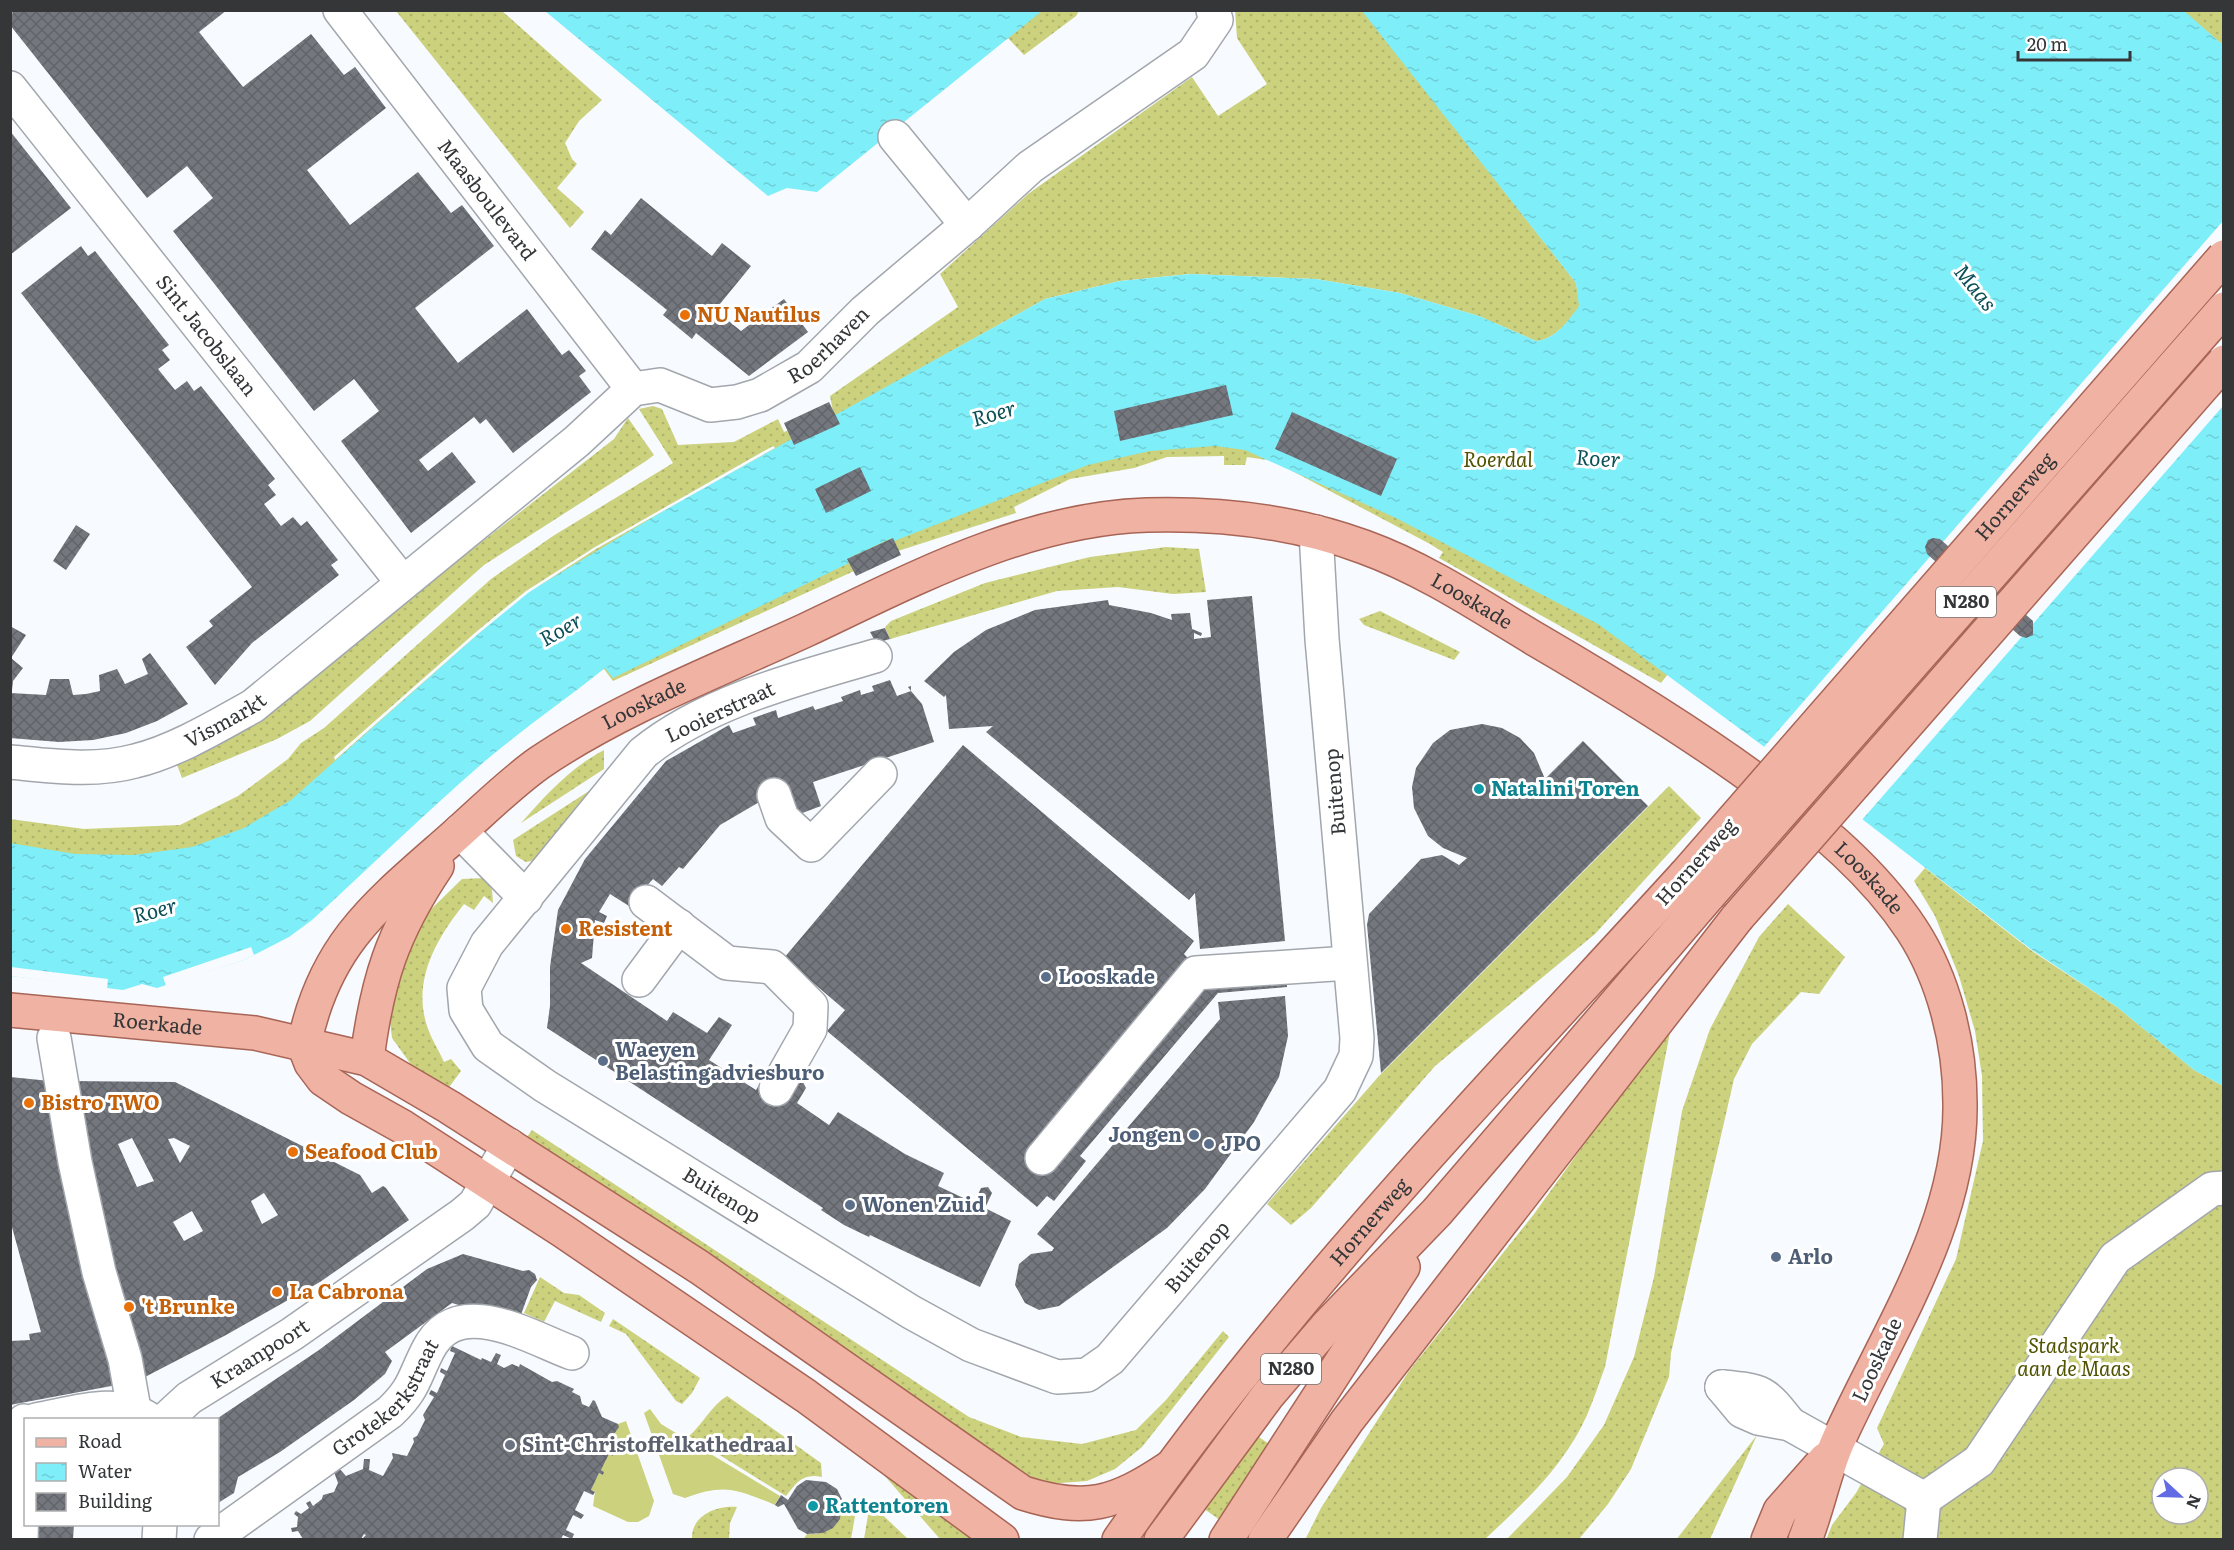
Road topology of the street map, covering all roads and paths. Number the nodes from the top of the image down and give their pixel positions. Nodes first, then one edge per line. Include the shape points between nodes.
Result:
1 (340, 10) edge
2 (1213, 10) edge
3 (10, 88) edge
4 (895, 137) dead end
5 (967, 225) junction
6 (2223, 257) edge
7 (2223, 309) edge
8 (2223, 363) edge
9 (633, 389) junction
10 (1316, 532) junction
11 (403, 583) junction
12 (875, 656) dead end
13 (10, 762) edge
14 (880, 774) dead end
15 (774, 795) dead end
16 (460, 831) junction
17 (1697, 885) junction
18 (526, 898) junction
19 (646, 902) dead end
20 (679, 926) junction
21 (1349, 963) junction
22 (639, 980) dead end
23 (10, 1010) edge
24 (54, 1038) dead end
25 (304, 1045) junction
26 (367, 1059) junction
27 (545, 1086) joint
28 (776, 1089) dead end
29 (510, 1144) junction
30 (1042, 1158) dead end
31 (487, 1182) junction
32 (2223, 1188) edge
33 (1437, 1212) junction
34 (572, 1353) dead end
35 (142, 1414) edge
36 (44, 1418) edge
37 (166, 1418) edge
38 (24, 1421) edge
39 (1790, 1424) dead end
40 (1835, 1449) junction
41 (1168, 1468) junction
42 (1924, 1499) junction
43 (1268, 1537) edge
44 (21, 1539) edge
45 (211, 1539) edge
46 (1002, 1539) edge
47 (1119, 1539) edge
48 (1161, 1539) edge
49 (1226, 1539) edge
50 (1768, 1539) edge
51 (1805, 1539) edge
52 (1920, 1539) edge

1 - 9 street, Maasboulevard
2 - 5 street, Roerhaven via 1216,20 1193,54 1030,167
3 - 11 street, Sint Jacobslaan
4 - 5 street
5 - 9 street, Roerhaven via 865,311 809,367 760,395 710,405 660,385
6 - 17 main road, Hornerweg / N280, bridge
7 - 17 main road, Hornerweg / N280, bridge
8 - 43 main road, N280, bridge via 1737,918 1347,1421
9 - 11 street via 577,441
10 - 16 main road, Looskade via 1210,516 1143,515 1018,537 908,581 579,739 537,765
10 - 21 street, Buitenop
10 - 40 main road, Looskade via 1409,565 1673,721 1793,808 1860,864 1916,935 1948,1016 1958,1068 1960,1125 1954,1174 1926,1257
11 - 13 street, Vismarkt via 253,706 202,734 136,761 77,768
12 - 18 street, Looierstraat via 768,687 665,735 643,753
14 - 15 street via 811,845 782,818
16 - 18 street
16 - 25 main road, Looskade via 380,904 333,961 317,992
16 - 26 main road, Looskade via 400,926 375,1000
17 - 33 main road, Hornerweg / N280
17 - 41 main road, Hornerweg / N280 via 1349,1245 1279,1326
18 - 27 street, Looierstraat via 488,944 472,971 465,988 466,1010 488,1046
19 - 20 street
20 - 22 street
20 - 28 street via 727,963 772,968 810,1006 810,1029
21 - 27 street, Buitenop via 1356,1056 1340,1090 1110,1359 1087,1375 1073,1378 1057,1377 1013,1362 940,1329
21 - 30 street via 1196,973
23 - 25 main road, Roerkade via 255,1032
24 - 35 street via 99,1272
25 - 26 main road, Roerkade
25 - 31 main road via 323,1079
26 - 29 main road, Roerkade
29 - 31 street, Kraanpoort
29 - 41 main road, Roerkade via 699,1267 1023,1493 1061,1503 1106,1501 1133,1492
31 - 37 street, Kraanpoort via 475,1204 462,1215 292,1334 189,1398
31 - 46 main road via 806,1396
32 - 42 street via 2212,1189 2115,1258 1978,1461
33 - 48 main road, Hornerweg / N280 via 1327,1326 1268,1395
33 - 49 main road, Hornerweg / N280 via 1358,1340
34 - 45 street, Grotekerkstraat via 488,1321 467,1320 450,1326 428,1349 408,1395 390,1412
35 - 36 street via 99,1410
38 - 44 street
39 - 40 street
40 - 42 street
40 - 50 main road, Looskade via 1780,1511
40 - 51 main road, Looskade
41 - 47 main road, N280
42 - 52 street

